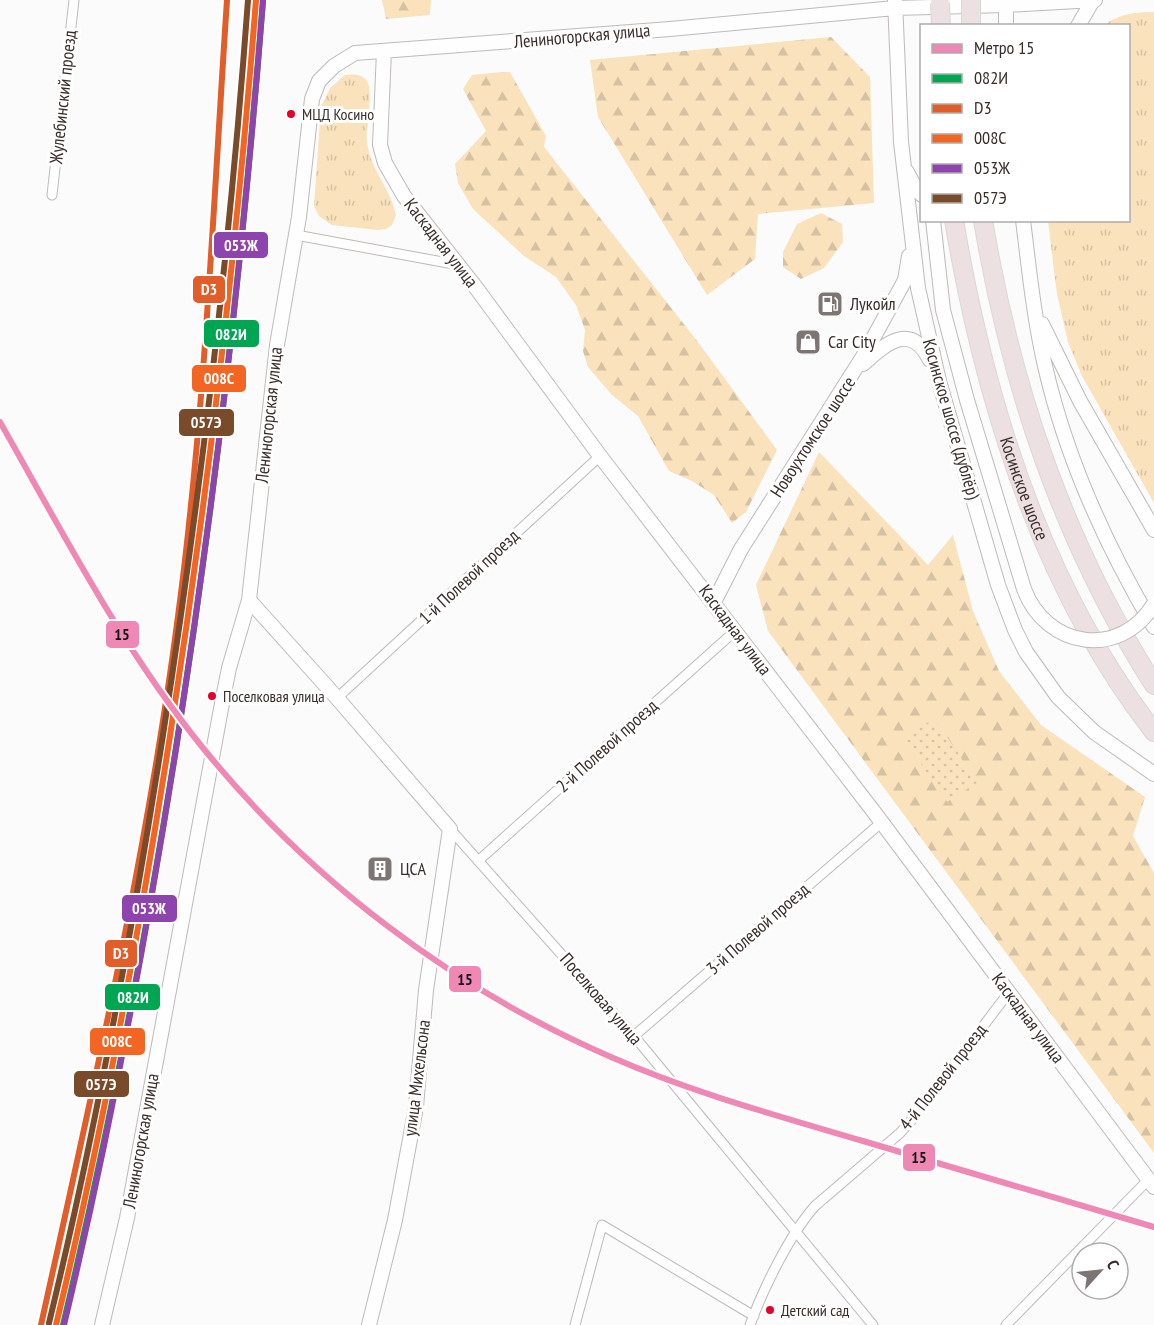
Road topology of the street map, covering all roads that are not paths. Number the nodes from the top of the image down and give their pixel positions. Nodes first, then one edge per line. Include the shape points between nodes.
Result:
1 (74, 0) edge
2 (971, 0) edge
3 (1093, 0) edge
4 (940, 1) edge
5 (1006, 3) edge
6 (895, 4) edge
7 (939, 24) edge
8 (971, 24) edge
9 (1006, 24) edge
10 (1079, 24) edge
11 (384, 51) junction
12 (903, 165) junction
13 (920, 194) edge
14 (52, 195) dead end
15 (933, 222) edge
16 (954, 222) edge
17 (983, 222) edge
18 (1023, 222) edge
19 (910, 233) junction
20 (296, 235) junction
21 (459, 265) junction
22 (1033, 303) junction
23 (854, 372) junction
24 (939, 381) junction
25 (600, 456) junction
26 (1154, 530) edge
27 (249, 600) junction
28 (714, 602) junction
29 (1154, 604) edge
30 (1154, 627) edge
31 (735, 631) junction
32 (1154, 685) edge
33 (337, 698) junction
34 (1154, 732) edge
35 (1154, 774) edge
36 (882, 822) junction
37 (450, 828) junction
38 (478, 861) junction
39 (1009, 992) junction
40 (634, 1036) junction
41 (1151, 1183) edge
42 (796, 1231) junction
43 (752, 1320) edge
44 (102, 1325) edge
45 (369, 1325) edge
46 (575, 1325) edge
47 (873, 1325) edge
48 (1006, 1325) edge

1 - 14 street, Жулебинский проезд
2 - 8 highway, bridge
3 - 5 street, Лениногорская улица
3 - 10 street
4 - 7 highway, bridge
5 - 6 street, Лениногорская улица
5 - 9 street
6 - 11 street, Лениногорская улица via 670,29
6 - 12 street, Косинское шоссе (дублёр)
11 - 20 street, Лениногорская улица via 355,53 319,81 311,106
11 - 21 street, Каскадная улица via 380,136 385,163 404,196
12 - 13 street
12 - 19 street, Косинское шоссе (дублёр)
15 - 29 street, bridge via 949,337 1033,609 1060,632 1073,638 1099,640 1128,631
16 - 34 highway, Косинское шоссе via 1001,423 1039,531 1106,661
17 - 32 highway, Косинское шоссе via 1019,384 1044,462 1065,518 1112,615
18 - 22 street
19 - 23 street, Новоухтомское шоссе via 904,280
19 - 24 street, Косинское шоссе (дублёр)
20 - 21 street
20 - 27 street, Лениногорская улица via 277,345
21 - 25 street, Каскадная улица
22 - 26 street via 1080,401
22 - 30 street via 1050,384 1075,464 1114,555
23 - 24 street via 891,342 904,338 924,350
23 - 28 street, Новоухтомское шоссе via 741,549
24 - 35 street, Косинское шоссе (дублёр) via 998,585 1026,652 1077,717
25 - 28 street, Каскадная улица
25 - 33 street, 1-й Полевой проезд
27 - 33 street, Поселковая улица
27 - 44 street, Лениногорская улица via 229,668 127,1218
28 - 31 street, Каскадная улица
31 - 36 street, Каскадная улица
31 - 38 street, 2-й Полевой проезд
33 - 37 street, Поселковая улица
36 - 39 street, Каскадная улица
36 - 40 street, 3-й Полевой проезд
37 - 38 street, Поселковая улица
37 - 45 street, улица Михельсона via 426,990 416,1107 395,1220
38 - 40 street, Поселковая улица
39 - 41 street, Каскадная улица
39 - 42 street, 4-й Полевой проезд via 900,1133 814,1206
40 - 42 street, Поселковая улица
41 - 48 street
42 - 43 street, 4-й Полевой проезд
42 - 47 street, Поселковая улица
43 - 46 street via 602,1225

